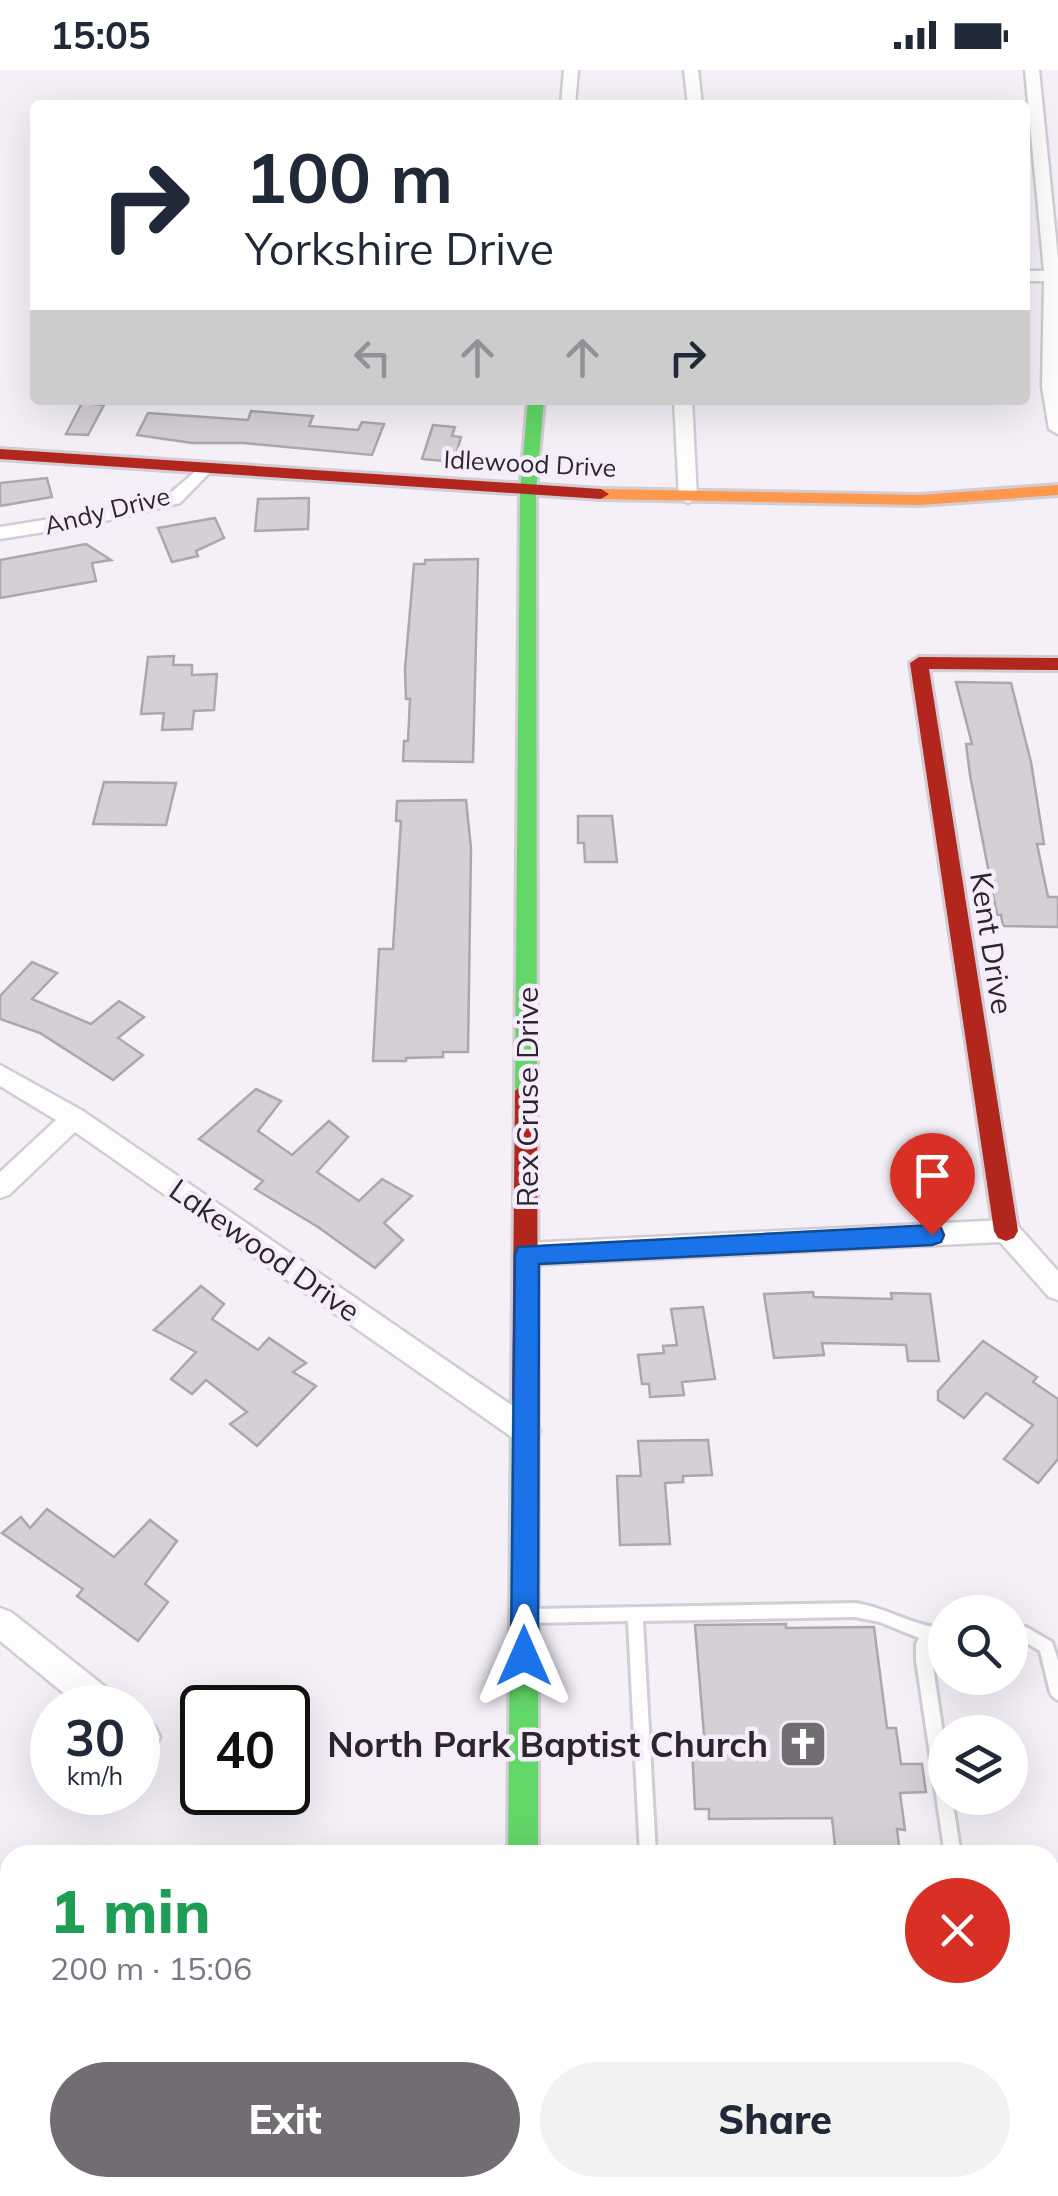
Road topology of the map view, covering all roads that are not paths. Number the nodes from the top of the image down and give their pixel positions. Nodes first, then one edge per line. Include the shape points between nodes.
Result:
1 (571, 70) edge
2 (691, 70) edge
3 (1032, 70) edge
4 (568, 100) edge
5 (694, 100) edge
6 (1055, 276) edge
7 (1054, 387) edge
8 (536, 405) edge
9 (683, 405) edge
10 (1058, 429) edge
11 (0, 454) edge
12 (204, 469) junction
13 (1058, 490) edge
14 (528, 492) junction
15 (688, 498) junction
16 (0, 533) edge
17 (1058, 664) edge
18 (0, 1074) edge
19 (74, 1118) junction
20 (0, 1188) edge
21 (1006, 1231) junction
22 (527, 1254) junction
23 (1058, 1289) edge
24 (526, 1431) junction
25 (635, 1612) junction
26 (525, 1616) junction
27 (0, 1622) edge
28 (928, 1632) edge
29 (1028, 1635) edge
30 (928, 1642) edge
31 (79, 1685) edge
32 (928, 1687) edge
33 (1058, 1692) edge
34 (929, 1695) edge
35 (523, 1845) edge
36 (647, 1845) edge
37 (952, 1845) edge

1 - 4 street
2 - 5 street
3 - 6 street
6 - 7 street
7 - 10 street
8 - 14 street, Rex Cruse Drive
9 - 15 street
11 - 12 street, Idlewood Drive
12 - 14 street, Idlewood Drive
12 - 16 street, Andy Drive via 174,499
13 - 15 street, Idlewood Drive via 1001,500
14 - 15 street, Idlewood Drive
14 - 22 street, Rex Cruse Drive
17 - 21 street, Kent Drive via 919,663
18 - 19 street, Lakewood Drive
19 - 20 street
19 - 24 street, Lakewood Drive
21 - 22 street
21 - 23 street
22 - 24 street, Rex Cruse Drive
24 - 26 street, Rex Cruse Drive
25 - 26 lane
25 - 28 lane via 874,1611
25 - 36 lane
26 - 35 street, Rex Cruse Drive
27 - 31 street
29 - 33 lane via 1047,1647
30 - 32 lane
34 - 37 lane

